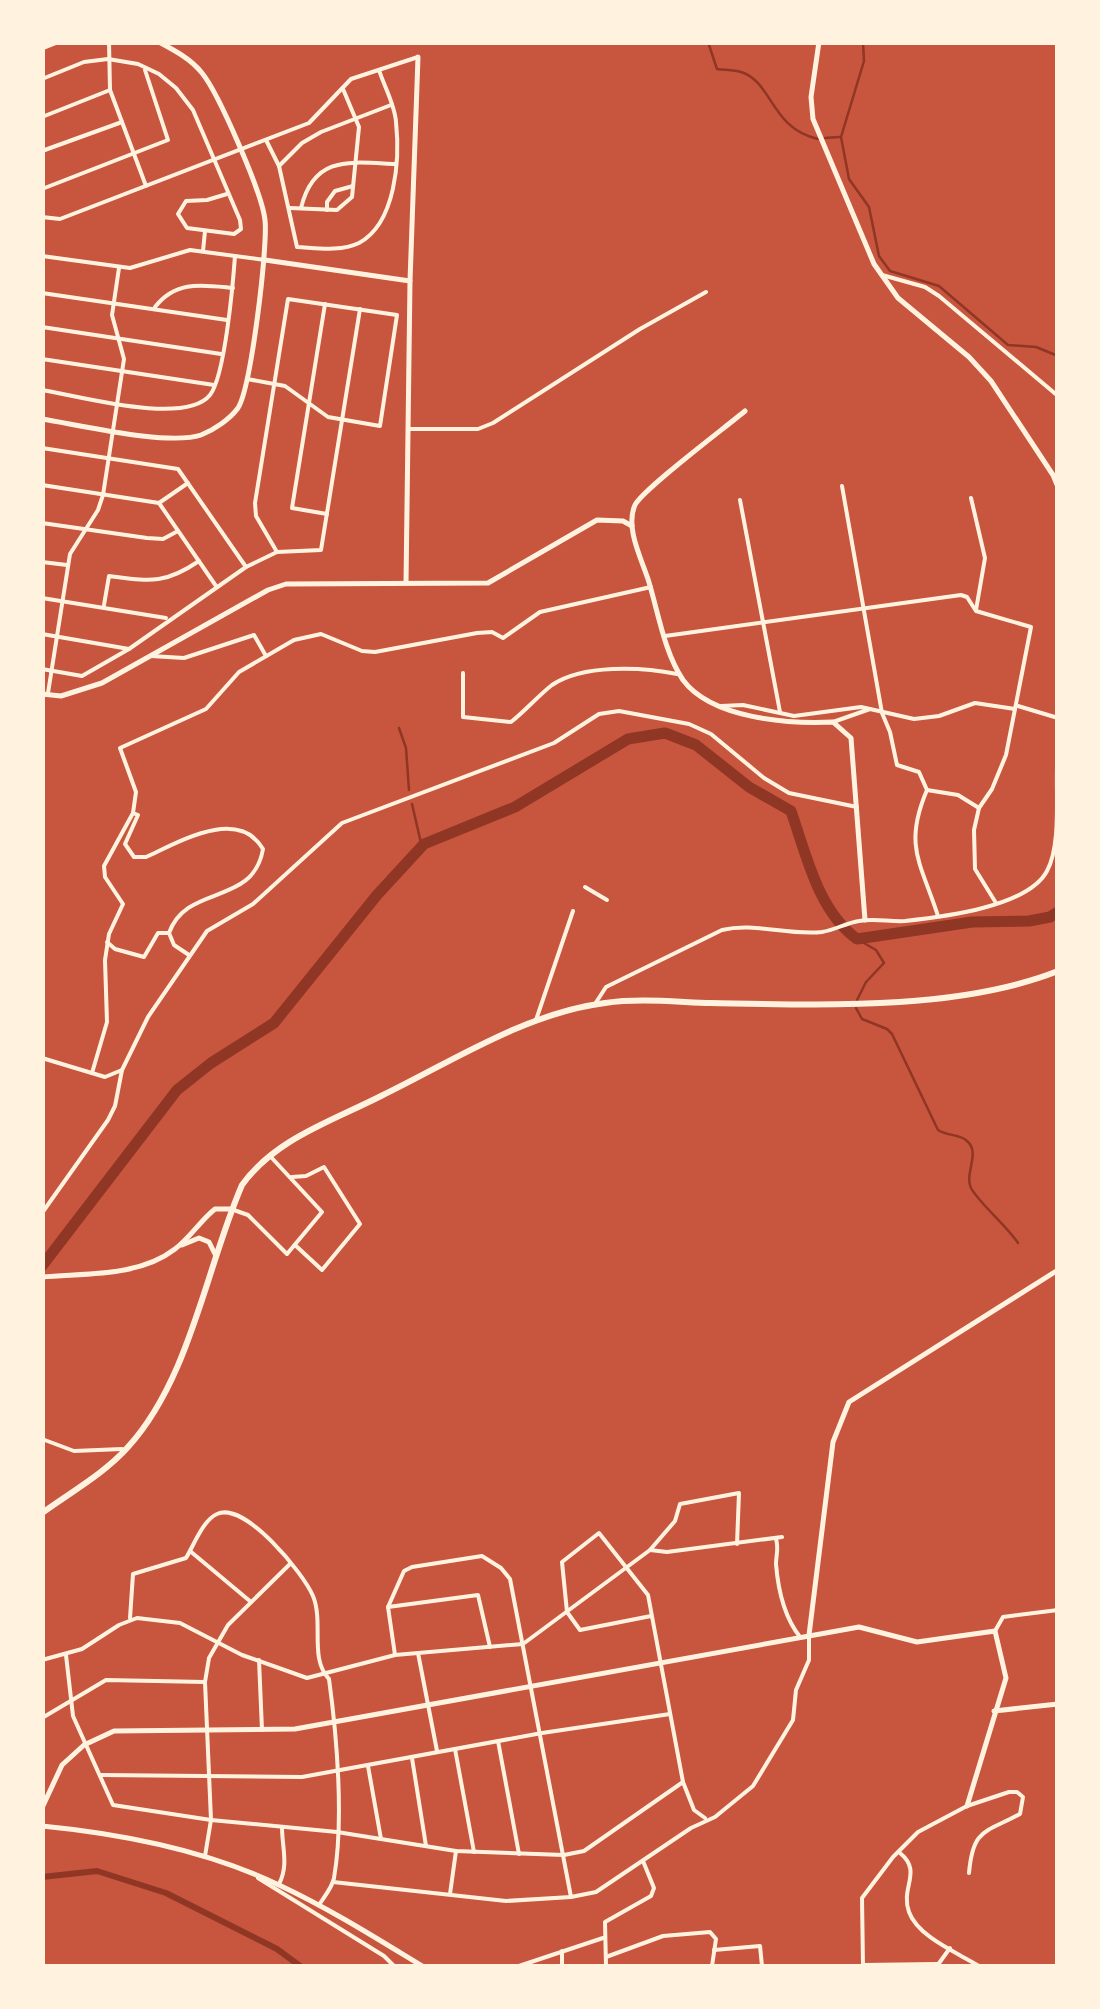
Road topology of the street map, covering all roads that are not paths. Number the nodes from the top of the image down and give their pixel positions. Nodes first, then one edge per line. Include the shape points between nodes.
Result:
1 (58, 42) edge
2 (109, 42) edge
3 (158, 42) edge
4 (819, 42) edge
5 (42, 48) edge
6 (418, 58) joint
7 (108, 59) junction
8 (144, 70) junction
9 (379, 70) junction
10 (42, 79) edge
11 (342, 87) junction
12 (110, 90) junction
13 (391, 105) junction
14 (42, 117) edge
15 (356, 119) junction
16 (122, 122) junction
17 (266, 140) junction
18 (240, 151) junction
19 (42, 152) edge
20 (134, 152) junction
21 (212, 160) junction
22 (357, 163) junction
23 (394, 164) junction
24 (278, 166) junction
25 (146, 186) junction
26 (353, 186) junction
27 (42, 189) edge
28 (228, 194) junction
29 (290, 208) junction
30 (302, 208) junction
31 (327, 210) junction
32 (42, 217) edge
33 (205, 231) junction
34 (203, 251) junction
35 (42, 256) edge
36 (235, 256) junction
37 (265, 260) junction
38 (119, 268) junction
39 (882, 275) junction
40 (410, 280) junction
41 (232, 288) junction
42 (42, 292) edge
43 (706, 292) dead end
44 (114, 302) junction
45 (324, 304) junction
46 (154, 308) junction
47 (360, 309) junction
48 (227, 320) junction
49 (42, 326) edge
50 (120, 338) junction
51 (222, 354) junction
52 (42, 359) edge
53 (122, 371) junction
54 (247, 379) junction
55 (274, 383) junction
56 (214, 386) junction
57 (42, 390) edge
58 (1058, 396) edge
59 (307, 401) junction
60 (116, 402) junction
61 (746, 410) dead end
62 (42, 420) edge
63 (342, 420) junction
64 (408, 429) junction
65 (112, 430) junction
66 (42, 448) edge
67 (108, 459) junction
68 (188, 483) junction
69 (42, 485) edge
70 (842, 486) dead end
71 (1057, 487) edge
72 (103, 495) junction
73 (971, 498) dead end
74 (740, 500) dead end
75 (159, 503) junction
76 (327, 514) junction
77 (42, 523) edge
78 (632, 526) junction
79 (84, 529) junction
80 (178, 531) junction
81 (277, 552) junction
82 (199, 561) junction
83 (42, 562) edge
84 (68, 565) junction
85 (246, 567) junction
86 (406, 583) junction
87 (216, 586) junction
88 (650, 588) junction
89 (42, 598) edge
90 (62, 601) junction
91 (104, 607) junction
92 (862, 607) junction
93 (976, 612) junction
94 (169, 618) junction
95 (762, 621) junction
96 (42, 634) edge
97 (56, 636) junction
98 (665, 636) junction
99 (129, 648) junction
100 (150, 656) junction
101 (266, 656) junction
102 (42, 669) edge
103 (51, 671) junction
104 (463, 673) dead end
105 (680, 674) junction
106 (45, 695) edge
107 (722, 706) junction
108 (1016, 707) junction
109 (870, 710) junction
110 (780, 712) junction
111 (882, 714) junction
112 (1058, 718) edge
113 (833, 722) junction
114 (1058, 749) edge
115 (927, 790) junction
116 (857, 807) junction
117 (979, 808) junction
118 (133, 813) junction
119 (585, 887) dead end
120 (607, 900) dead end
121 (996, 903) junction
122 (573, 911) dead end
123 (938, 916) junction
124 (866, 920) junction
125 (169, 933) junction
126 (108, 942) junction
127 (189, 955) junction
128 (1058, 970) edge
129 (595, 1004) junction
130 (536, 1022) junction
131 (42, 1058) edge
132 (122, 1070) junction
133 (92, 1074) junction
134 (270, 1155) junction
135 (292, 1177) junction
136 (232, 1209) junction
137 (42, 1213) edge
138 (295, 1245) junction
139 (179, 1247) junction
140 (216, 1254) junction
141 (1058, 1270) edge
142 (42, 1277) edge
143 (42, 1439) edge
144 (127, 1448) junction
145 (42, 1513) edge
146 (737, 1544) junction
147 (650, 1550) junction
148 (190, 1551) junction
149 (290, 1564) junction
150 (626, 1568) junction
151 (251, 1602) junction
152 (388, 1607) junction
153 (1058, 1610) edge
154 (567, 1612) junction
155 (651, 1616) junction
156 (130, 1620) junction
157 (995, 1631) junction
158 (809, 1635) junction
159 (800, 1637) junction
160 (216, 1644) junction
161 (523, 1644) junction
162 (490, 1647) junction
163 (418, 1653) junction
164 (395, 1655) junction
165 (66, 1656) junction
166 (42, 1660) edge
167 (259, 1660) junction
168 (660, 1664) junction
169 (326, 1676) junction
170 (205, 1682) junction
171 (532, 1685) junction
172 (69, 1699) junction
173 (1058, 1704) edge
174 (429, 1706) junction
175 (994, 1710) junction
176 (670, 1714) junction
177 (42, 1718) edge
178 (334, 1724) junction
179 (208, 1730) junction
180 (262, 1730) junction
181 (542, 1733) junction
182 (498, 1741) junction
183 (84, 1745) junction
184 (455, 1749) junction
185 (438, 1752) junction
186 (412, 1758) junction
187 (1058, 1758) edge
188 (368, 1766) junction
189 (336, 1772) junction
190 (99, 1775) junction
191 (1058, 1775) edge
192 (209, 1777) junction
193 (683, 1782) junction
194 (968, 1806) junction
195 (42, 1808) edge
196 (707, 1818) junction
197 (211, 1820) junction
198 (42, 1826) edge
199 (282, 1827) junction
200 (337, 1832) junction
201 (381, 1839) junction
202 (426, 1846) junction
203 (456, 1851) junction
204 (474, 1852) junction
205 (898, 1852) junction
206 (518, 1854) junction
207 (205, 1856) junction
208 (564, 1856) junction
209 (643, 1861) junction
210 (969, 1873) dead end
211 (256, 1875) junction
212 (334, 1882) junction
213 (279, 1884) junction
214 (450, 1894) junction
215 (571, 1897) junction
216 (319, 1906) junction
217 (604, 1938) junction
218 (950, 1948) junction
219 (562, 1950) junction
220 (714, 1950) junction
221 (606, 1957) junction
222 (897, 1965) edge
223 (937, 1965) edge
224 (394, 1966) edge
225 (422, 1966) edge
226 (519, 1966) edge
227 (562, 1966) edge
228 (606, 1966) edge
229 (710, 1966) edge
230 (762, 1966) edge
231 (863, 1966) edge
232 (978, 1966) edge

1 - 5 street
2 - 7 street
3 - 18 street via 200,71
4 - 39 street via 814,119
6 - 9 street
6 - 40 street
7 - 8 street
7 - 10 street
7 - 12 street
8 - 20 street via 168,140
8 - 21 street via 159,74 193,110
9 - 11 street
9 - 13 street
11 - 15 street
11 - 17 street via 309,123
12 - 14 street
12 - 16 street
13 - 15 street
13 - 23 street
15 - 22 street
15 - 24 street via 302,143
16 - 19 street
16 - 20 street
17 - 18 street
17 - 24 street
18 - 21 street
18 - 37 street via 265,216
20 - 25 street
20 - 27 street
21 - 25 street
21 - 28 street
22 - 23 street
22 - 26 street
22 - 30 street via 324,170
23 - 29 street via 384,217 356,244 297,247
24 - 29 street
25 - 32 street via 60,219
26 - 31 street via 335,192
26 - 31 street via 346,206
28 - 33 street via 241,229
28 - 33 street via 186,201 178,214 188,228
29 - 30 street
30 - 31 street
33 - 34 street
34 - 36 street
34 - 38 street
35 - 38 street
36 - 37 street
36 - 41 street
37 - 40 street
37 - 54 street
38 - 44 street
39 - 58 street via 940,296
39 - 71 street via 898,298 990,381
40 - 64 street
41 - 46 street via 182,286
41 - 48 street
42 - 44 street
43 - 64 street via 493,423
44 - 46 street
44 - 50 street
45 - 47 street
45 - 55 street via 288,300
45 - 59 street
46 - 48 street
47 - 63 street
47 - 63 street via 397,315 380,426
48 - 51 street
49 - 50 street
50 - 51 street
50 - 53 street
51 - 56 street
52 - 53 street
53 - 56 street
53 - 60 street
54 - 55 street
54 - 65 street via 239,406 200,436
55 - 59 street
55 - 81 street via 256,516
56 - 60 street via 188,408
57 - 60 street
59 - 63 street
59 - 76 street via 292,508
60 - 65 street
61 - 78 street via 642,496
62 - 65 street
63 - 76 street
64 - 86 street
65 - 67 street
66 - 67 street
67 - 68 street via 178,469
67 - 72 street
68 - 75 street
68 - 85 street
69 - 72 street
70 - 92 street
72 - 75 street
72 - 79 street
73 - 93 street via 986,558
74 - 95 street
75 - 80 street
76 - 81 street via 321,550
77 - 79 street
78 - 86 street via 598,520 488,583
78 - 88 street
79 - 80 street via 162,539
79 - 84 street
80 - 82 street
81 - 85 street
82 - 87 street
82 - 91 street via 156,582 109,576
83 - 84 street
84 - 90 street
85 - 87 street
86 - 100 street via 286,584
87 - 94 street
88 - 98 street
88 - 101 street via 540,612 503,638 477,633 375,652 320,634
89 - 90 street
90 - 91 street
90 - 97 street
91 - 94 street
92 - 93 street via 961,595
92 - 95 street
92 - 111 street
93 - 108 street via 1031,627
94 - 99 street
95 - 98 street
95 - 110 street
96 - 97 street
97 - 99 street
97 - 103 street
98 - 105 street
99 - 103 street via 82,676
100 - 101 street via 184,658 254,634
100 - 106 street via 86,690
101 - 118 street via 239,672 206,709 120,748 136,792
102 - 103 street
103 - 106 street
104 - 105 street via 463,717 510,722 568,677 634,668
105 - 107 street via 697,694
107 - 110 street
107 - 113 street via 796,724
108 - 111 street via 976,702 939,716
108 - 112 street
108 - 117 street via 1006,755
109 - 110 street
109 - 111 street
109 - 113 street
111 - 115 street via 897,765 919,772
113 - 116 street via 851,738
114 - 121 street via 1046,873 1024,894
115 - 117 street via 958,794
115 - 123 street via 914,836
116 - 124 street
116 - 127 street via 788,793 712,734 688,724 618,711 599,714 554,743 342,823 253,904 207,931
117 - 121 street via 975,869
118 - 125 street via 138,814 125,844 134,857 222,828 251,836 263,848 251,878 203,898
118 - 126 street via 104,866 123,904
119 - 120 street
121 - 123 street
122 - 130 street
123 - 124 street
124 - 129 street via 796,932 722,930 606,987
125 - 126 street via 158,933 144,957
125 - 127 street
126 - 133 street via 106,1022
127 - 132 street
128 - 129 main road via 998,988 848,1005
129 - 130 main road
130 - 134 main road
131 - 133 street
132 - 133 street
132 - 137 street via 108,1120
134 - 135 street
134 - 136 main road via 242,1185
135 - 138 street via 322,1212
135 - 138 street via 324,1167 360,1224 322,1270
136 - 138 street via 248,1215 288,1254
136 - 139 street via 215,1209
136 - 140 main road
139 - 140 street via 199,1238
139 - 142 street via 134,1268
140 - 144 main road via 168,1387
141 - 158 street via 858,1394 843,1413 833,1442
143 - 144 street via 74,1451
144 - 145 main road
146 - 147 street
146 - 147 street via 739,1493 680,1504 675,1522
146 - 159 street via 779,1538 781,1592
147 - 150 street
148 - 149 street via 209,1520 223,1512 240,1514
148 - 151 street
148 - 156 street via 133,1574
149 - 151 street
149 - 169 street via 313,1596
150 - 154 street
150 - 154 street via 599,1533 562,1562
150 - 155 street via 648,1596
151 - 160 street
152 - 161 street via 412,1566 482,1556 510,1580
152 - 162 street via 478,1596
152 - 164 street
153 - 157 street via 1003,1617
154 - 155 street via 580,1630
154 - 161 street
155 - 168 street
156 - 160 street via 180,1623
156 - 165 street
157 - 158 street via 917,1642 859,1626
157 - 175 street via 1006,1678
158 - 159 street
158 - 196 street via 794,1720 753,1786
159 - 168 street
160 - 167 street
160 - 170 street
161 - 162 street
161 - 171 street
162 - 163 street
163 - 164 street
163 - 174 street
164 - 169 street
165 - 166 street
165 - 172 street
167 - 169 street via 307,1678
167 - 180 street
168 - 171 street
168 - 176 street
169 - 178 street
170 - 172 street via 106,1680
170 - 179 street
171 - 174 street
171 - 181 street
172 - 177 street
172 - 183 street
173 - 175 street
174 - 178 street
174 - 185 street
175 - 194 street
176 - 181 street
176 - 193 street
178 - 180 street
178 - 189 street
179 - 180 street
179 - 183 street via 114,1731
179 - 192 street
181 - 182 street
181 - 208 street
182 - 184 street
182 - 206 street
183 - 190 street
183 - 195 street via 62,1765
184 - 185 street
184 - 204 street
185 - 186 street
186 - 188 street
186 - 202 street
187 - 191 street
188 - 189 street
188 - 201 street
189 - 192 street
189 - 200 street
190 - 192 street
190 - 197 street via 113,1805
192 - 197 street
193 - 196 street via 694,1810
193 - 208 street via 584,1850
194 - 205 street via 918,1832
194 - 210 street via 1009,1792 1024,1804 1020,1814 981,1832
196 - 209 street
197 - 199 street
197 - 207 street
198 - 207 street
199 - 200 street
199 - 213 street via 286,1864
200 - 201 street
200 - 212 street
201 - 202 street
202 - 203 street
203 - 204 street
203 - 214 street
204 - 206 street
205 - 218 street via 911,1862 909,1914
205 - 231 street via 862,1898
206 - 208 street
207 - 211 street
208 - 215 street
209 - 215 street via 596,1892
209 - 217 street via 651,1896 604,1922
211 - 213 street
211 - 224 street
212 - 214 street
212 - 216 street
213 - 216 street
214 - 215 street via 506,1901
216 - 225 street
217 - 219 street
217 - 221 street
218 - 223 street
218 - 232 street
219 - 226 street
219 - 227 street
220 - 221 street via 710,1932 663,1936
220 - 229 street
220 - 230 street via 760,1946
221 - 228 street
222 - 223 street
222 - 231 street

